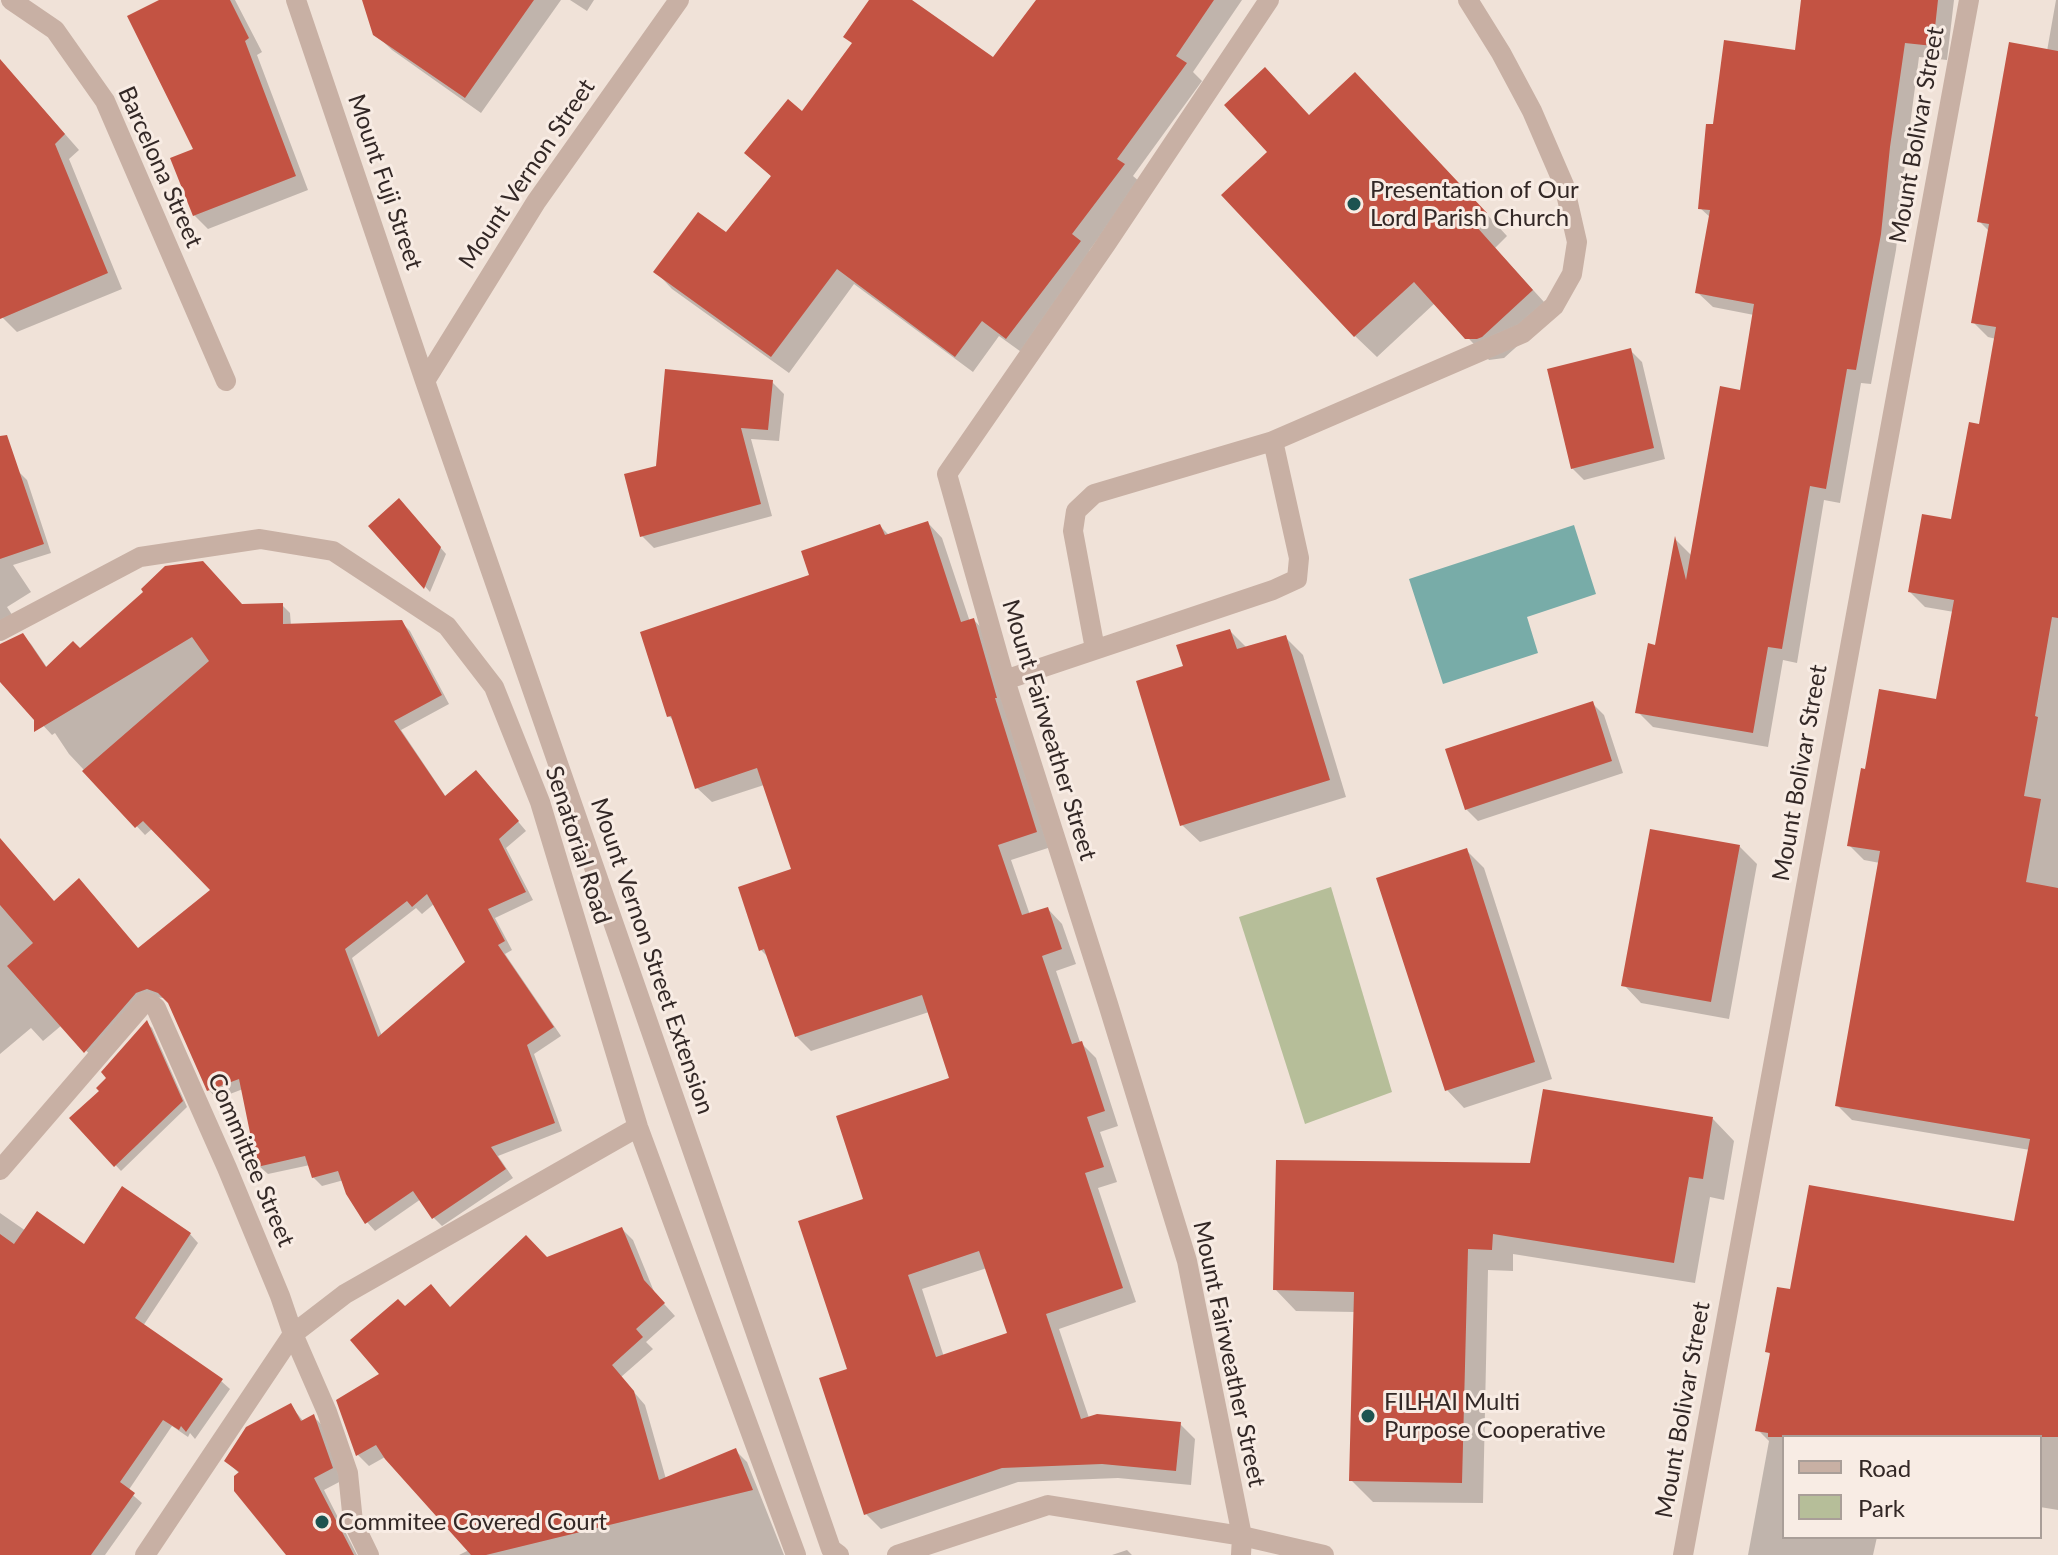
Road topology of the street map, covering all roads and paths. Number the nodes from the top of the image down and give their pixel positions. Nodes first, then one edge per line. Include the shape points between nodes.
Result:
1 (11, 0) edge
2 (296, 0) edge
3 (679, 0) edge
4 (1269, 0) edge
5 (1468, 0) edge
6 (1969, 0) edge
7 (226, 381) dead end
8 (425, 381) junction
9 (1273, 441) junction
10 (0, 631) edge
11 (1095, 649) junction
12 (1005, 680) junction
13 (638, 1127) junction
14 (0, 1170) edge
15 (293, 1334) junction
16 (1241, 1546) edge
17 (835, 1552) edge
18 (145, 1555) edge
19 (369, 1555) edge
20 (796, 1555) edge
21 (897, 1555) edge
22 (1324, 1555) edge
23 (1683, 1555) edge

1 - 7 street, Barcelona Street via 55,30 105,101
2 - 8 street, Mount Fuji Street
3 - 8 street, Mount Vernon Street via 536,202
4 - 12 street, Mount Fairweather Street via 947,474
5 - 9 street via 1532,111 1564,185 1577,242 1572,274 1554,306 1523,333
6 - 23 street, Mount Bolivar Street
8 - 17 street, Mount Vernon Street Extension
9 - 11 street via 1094,494 1076,511 1073,531
9 - 11 street via 1299,558 1297,579
10 - 13 street, Senatorial Road via 140,557 260,539 333,551 447,626 494,687 540,802
11 - 12 street
12 - 16 street, Mount Fairweather Street via 1187,1261
13 - 15 street via 345,1294
13 - 20 street, Senatorial Road
14 - 15 street, Committee Street via 145,1002 150,1003 163,1021 227,1168
15 - 18 street
15 - 19 street, Committee Street via 348,1473 353,1522
16 - 21 street via 1048,1505
16 - 22 street

